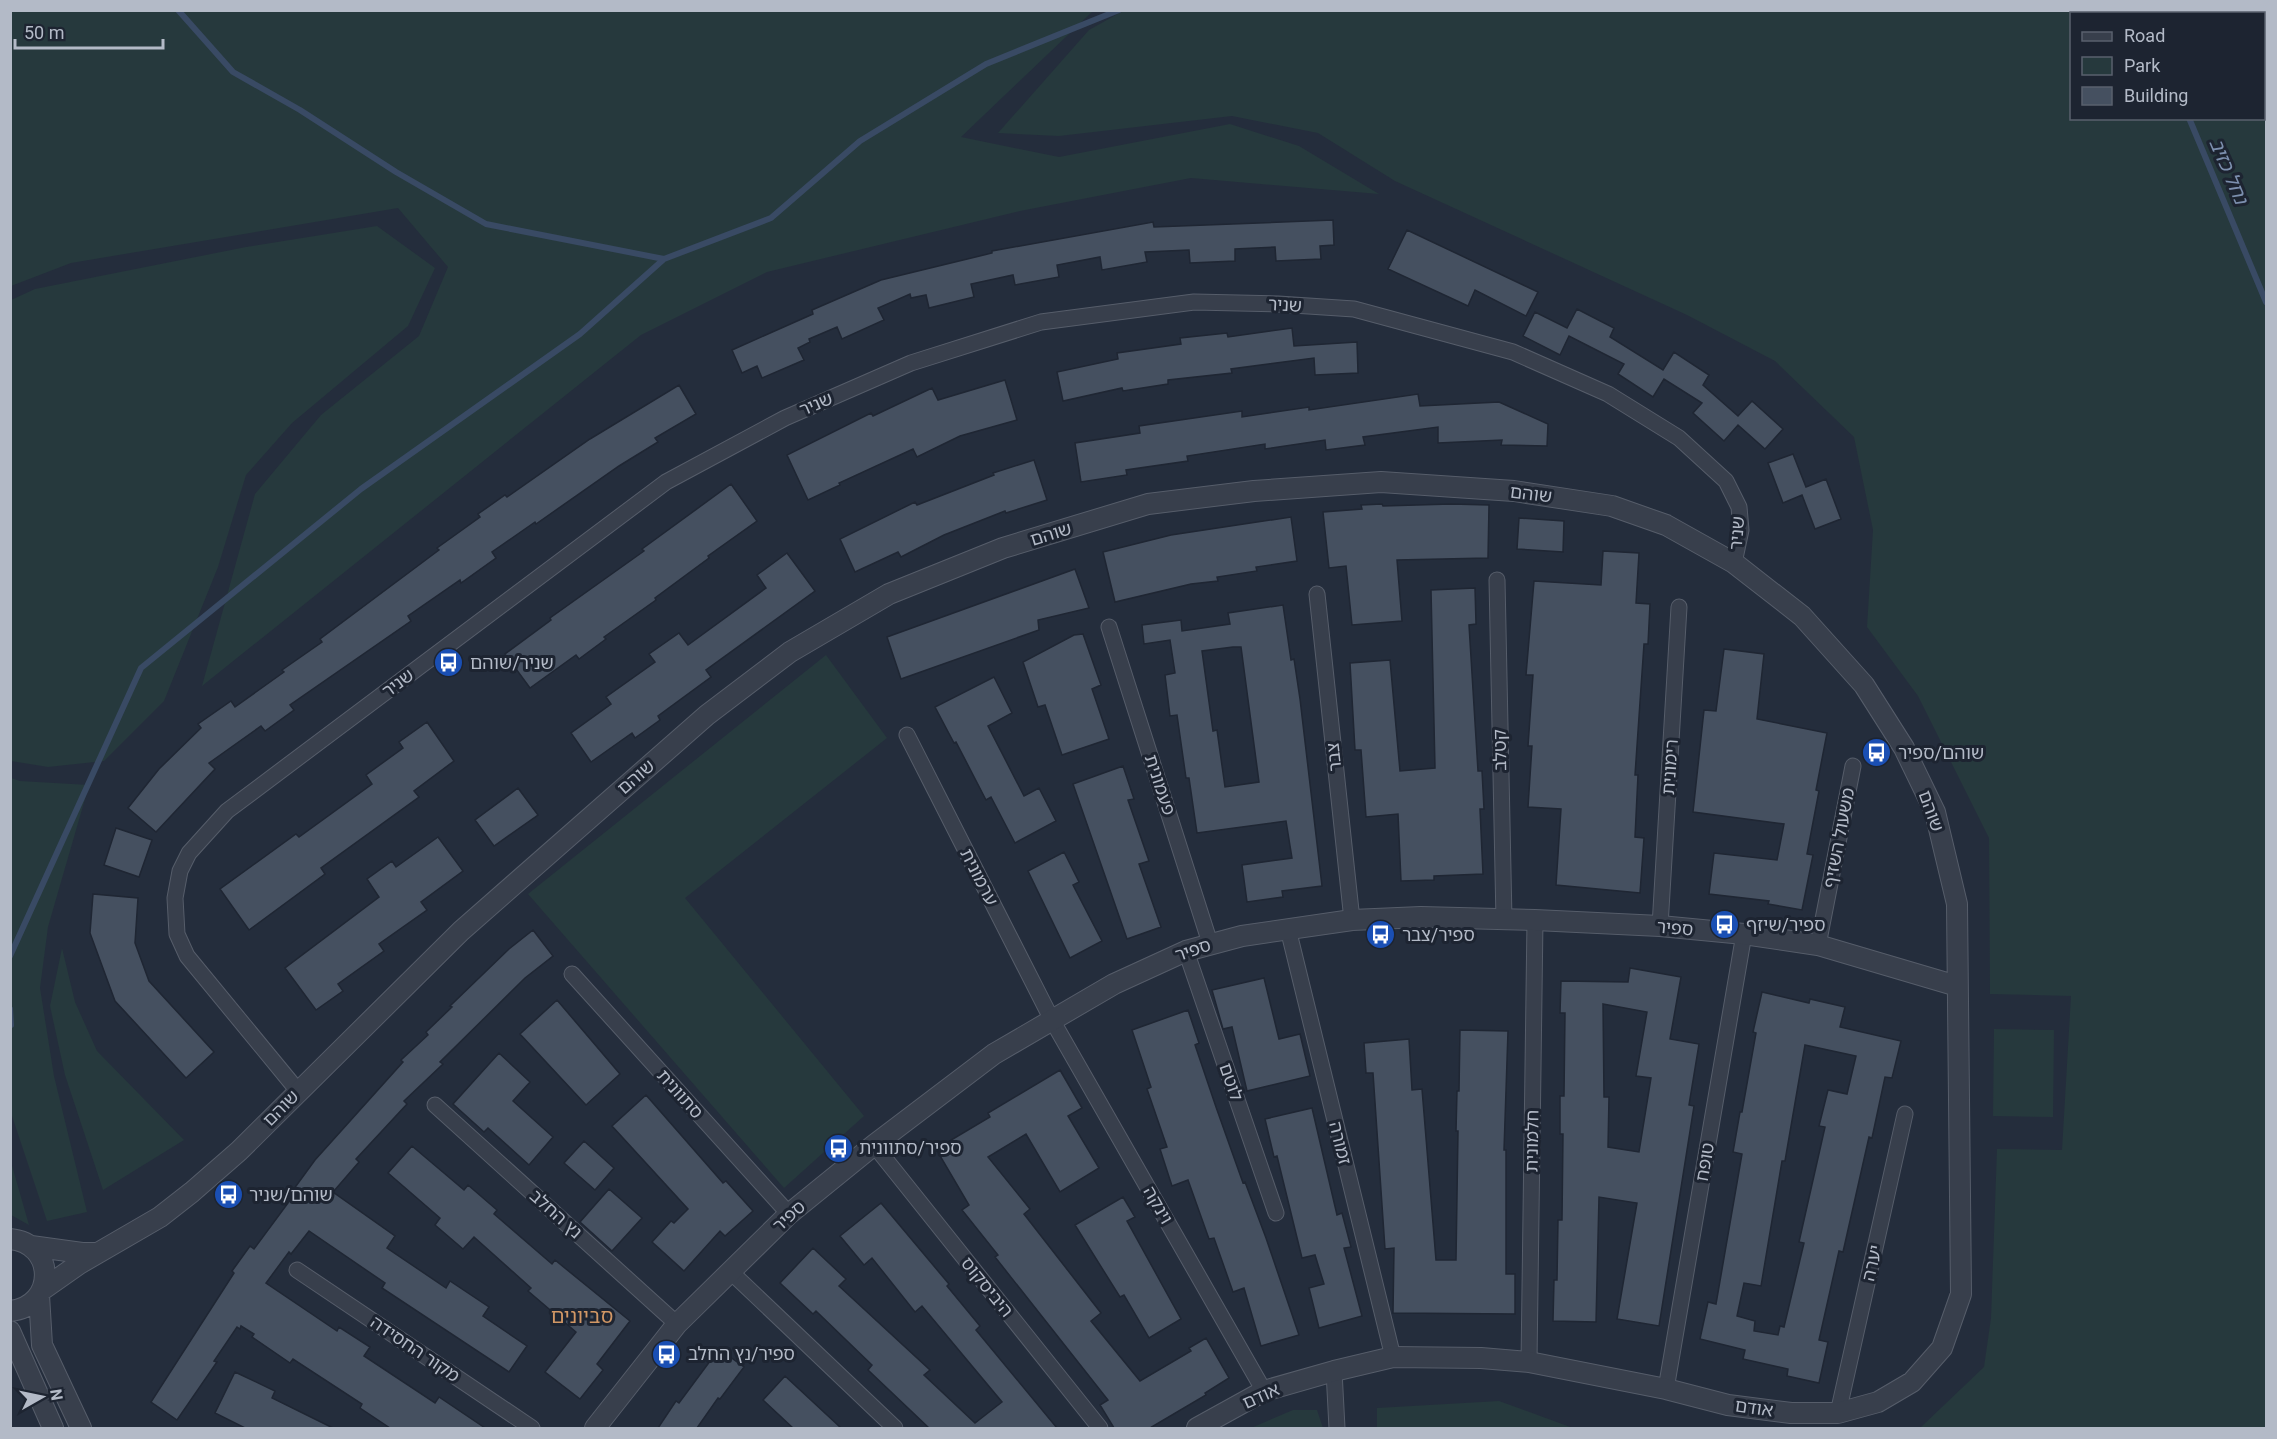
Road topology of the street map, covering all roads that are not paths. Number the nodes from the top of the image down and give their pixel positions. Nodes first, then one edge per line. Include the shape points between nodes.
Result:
1 (1734, 563) junction
2 (1497, 580) dead end
3 (1317, 594) dead end
4 (1679, 607) dead end
5 (1109, 627) dead end
6 (906, 735) dead end
7 (1853, 766) dead end
8 (1352, 920) junction
9 (1504, 920) junction
10 (1536, 920) junction
11 (1660, 926) junction
12 (1287, 929) junction
13 (1744, 934) junction
14 (1210, 943) junction
15 (1818, 945) junction
16 (1186, 951) junction
17 (572, 974) dead end
18 (1957, 986) junction
19 (1053, 1020) junction
20 (298, 1091) junction
21 (435, 1105) dead end
22 (1905, 1114) dead end
23 (874, 1145) junction
24 (1276, 1213) dead end
25 (789, 1214) junction
26 (10, 1239) edge
27 (31, 1246) junction
28 (100, 1253) junction
29 (297, 1270) dead end
30 (731, 1272) junction
31 (41, 1292) junction
32 (10, 1311) edge
33 (677, 1324) junction
34 (10, 1330) edge
35 (1393, 1358) junction
36 (1529, 1362) junction
37 (1334, 1371) junction
38 (1666, 1389) junction
39 (1264, 1391) junction
40 (1838, 1413) junction
41 (53, 1428) edge
42 (81, 1428) edge
43 (532, 1428) edge
44 (598, 1428) edge
45 (895, 1428) edge
46 (1100, 1428) edge
47 (1197, 1428) edge
48 (1337, 1428) edge

1 - 18 street, שוהם via 1802,616 1864,685 1904,748 1935,812 1957,904
1 - 20 street, שוהם via 1666,525 1612,506 1514,491 1381,482 1254,491 1149,504 1003,548 889,594 790,652 707,715 461,931
1 - 20 street, שניר via 1741,530 1739,507 1726,481 1679,438 1608,394 1513,352 1354,309 1194,302 1041,322 911,363 786,418 666,482 227,811 189,853 180,871 175,897 177,934 187,956
2 - 9 street, קטלב
3 - 8 street, צבר
4 - 11 street, רימונית
5 - 14 street, פעמונית
6 - 19 street, ערמונית
7 - 15 street, משעול השזיף
8 - 9 street, ספיר
8 - 12 street, ספיר
9 - 10 street, ספיר
10 - 11 street, ספיר
10 - 36 street, חלמונית
11 - 13 street, ספיר
12 - 14 street, ספיר
12 - 35 street, זמורה
13 - 15 street, ספיר
13 - 38 street, טופח
14 - 16 street, ספיר
15 - 18 street, ספיר
16 - 19 street, ספיר via 1114,984
16 - 24 street, לוטם
17 - 25 street, סתוונית
18 - 40 street, אודם via 1960,1294 1942,1348 1912,1382 1878,1402
19 - 23 street, ספיר via 994,1054
19 - 39 street, וינקה
20 - 28 street, שוהם via 192,1192 160,1217
21 - 33 street, נץ החלב
22 - 40 street, יערה
23 - 25 street, ספיר
23 - 46 street, היביסקוס
25 - 30 street, ספיר
26 - 27 street
27 - 28 street
27 - 31 street via 43,1261 45,1280
28 - 31 street, שוהם
29 - 43 street, מקור החסידה
30 - 33 street, ספיר
30 - 45 street
31 - 32 street, שוהם via 32,1303
31 - 42 street via 42,1345
33 - 44 street, ספיר
34 - 41 street
35 - 36 street, אודם
35 - 37 street, אודם
36 - 38 street, אודם
37 - 39 street, אודם
37 - 48 street
38 - 40 street, אודם via 1728,1405 1791,1413
39 - 47 street, אודם

